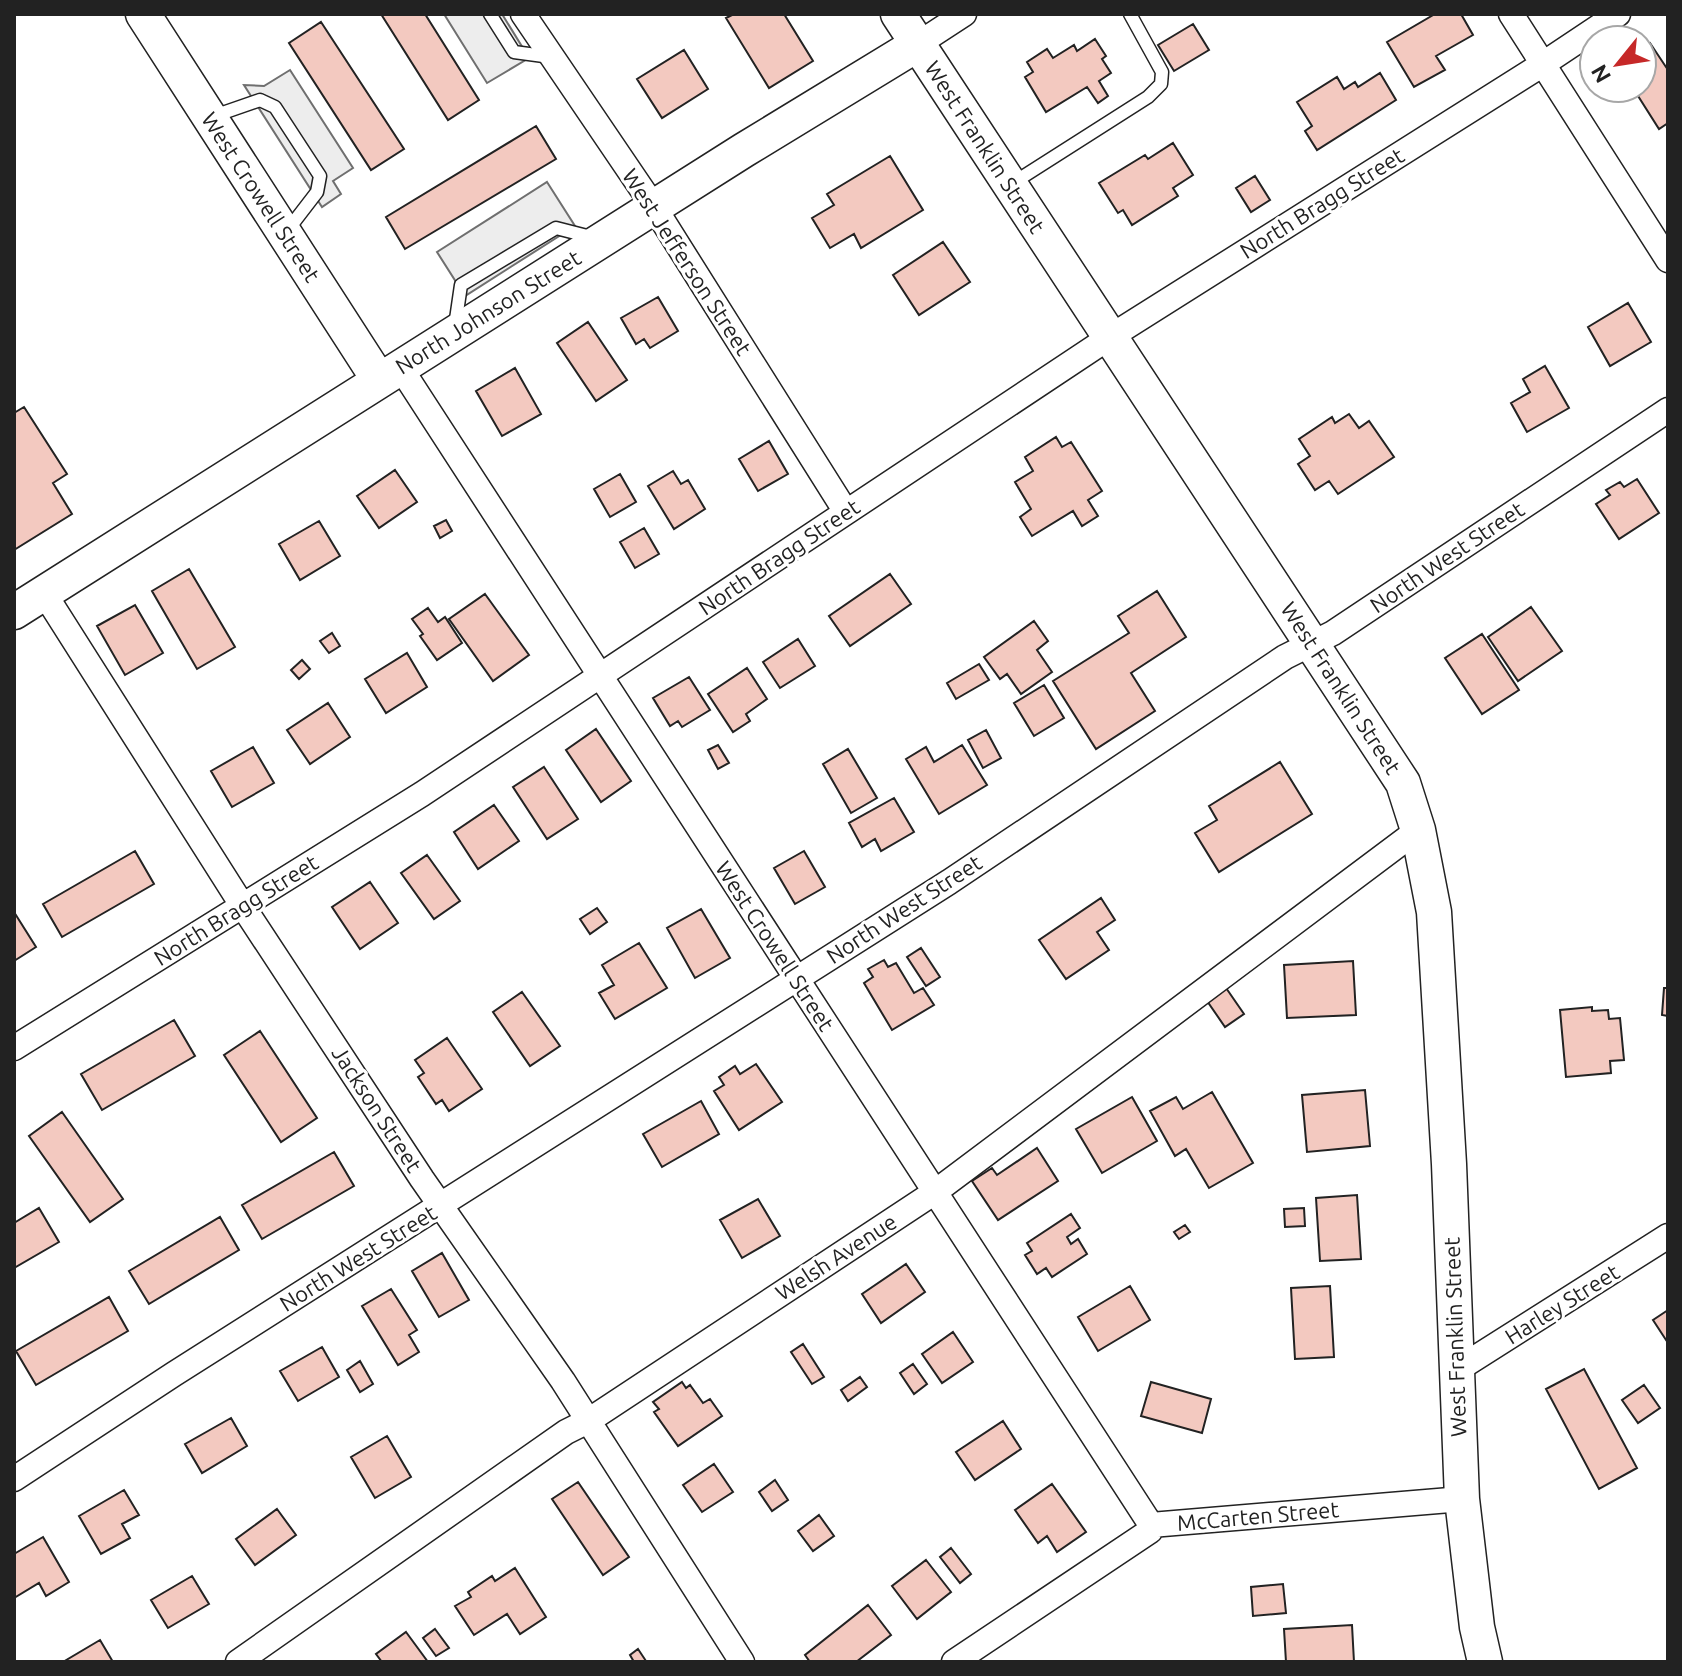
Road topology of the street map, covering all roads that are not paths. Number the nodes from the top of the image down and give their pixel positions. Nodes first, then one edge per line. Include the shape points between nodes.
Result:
1 (143, 14) edge
2 (490, 14) edge
3 (523, 14) edge
4 (898, 14) edge
5 (964, 14) edge
6 (1130, 14) edge
7 (1511, 14) edge
8 (1618, 14) edge
9 (918, 44) junction
10 (551, 57) junction
11 (1543, 64) junction
12 (210, 118) junction
13 (1010, 185) junction
14 (654, 207) junction
15 (285, 234) junction
16 (1668, 260) edge
17 (1110, 337) junction
18 (390, 374) junction
19 (1668, 410) edge
20 (846, 512) junction
21 (44, 593) junction
22 (14, 612) edge
23 (1311, 643) junction
24 (600, 676) junction
25 (1418, 830) junction
26 (242, 905) junction
27 (796, 979) junction
28 (14, 1048) edge
29 (935, 1192) junction
30 (441, 1205) junction
31 (1668, 1236) edge
32 (1455, 1371) junction
33 (588, 1421) junction
34 (14, 1479) edge
35 (1462, 1499) junction
36 (1151, 1525) junction
37 (238, 1662) edge
38 (742, 1662) edge
39 (954, 1662) edge
40 (1485, 1662) edge

1 - 12 main road, West Crowell Street
2 - 10 lane via 514,52
3 - 10 street, West Jefferson Street
4 - 9 main road, West Franklin Street
5 - 9 street, North Johnson Street
6 - 13 lane via 1162,72 1161,84
7 - 11 street
8 - 11 street, North Bragg Street
9 - 13 main road, West Franklin Street
9 - 14 main road, North Johnson Street
10 - 14 street, West Jefferson Street
11 - 16 street
11 - 17 street, North Bragg Street
12 - 15 main road, West Crowell Street
12 - 15 lane via 260,100 275,107 313,164 320,176 317,192
13 - 17 main road, West Franklin Street
14 - 18 main road, North Johnson Street
14 - 20 street, West Jefferson Street
15 - 18 main road, West Crowell Street
17 - 20 street, North Bragg Street
17 - 23 main road, West Franklin Street
18 - 21 main road, North Johnson Street
18 - 24 street, West Crowell Street
19 - 23 street, North West Street
20 - 24 street, North Bragg Street
21 - 22 main road, North Johnson Street
21 - 26 street, Jackson Street
23 - 25 main road, West Franklin Street via 1403,783
23 - 27 street, North West Street
24 - 26 street, North Bragg Street
24 - 27 street, West Crowell Street
25 - 29 street, Welsh Avenue
25 - 32 main road, West Franklin Street via 1434,912
26 - 28 street, North Bragg Street
26 - 30 street, Jackson Street
27 - 29 street, West Crowell Street
27 - 30 street, North West Street
29 - 33 street, Welsh Avenue
29 - 36 street, West Crowell Street
30 - 33 street, Jackson Street
30 - 34 street, North West Street
31 - 32 street, Harley Street
32 - 35 main road, West Franklin Street
33 - 37 street, Welsh Avenue
33 - 38 street, Jackson Street
35 - 36 street, McCarten Street
35 - 40 main road, West Franklin Street
36 - 39 street, McCarten Street via 1150,1531

